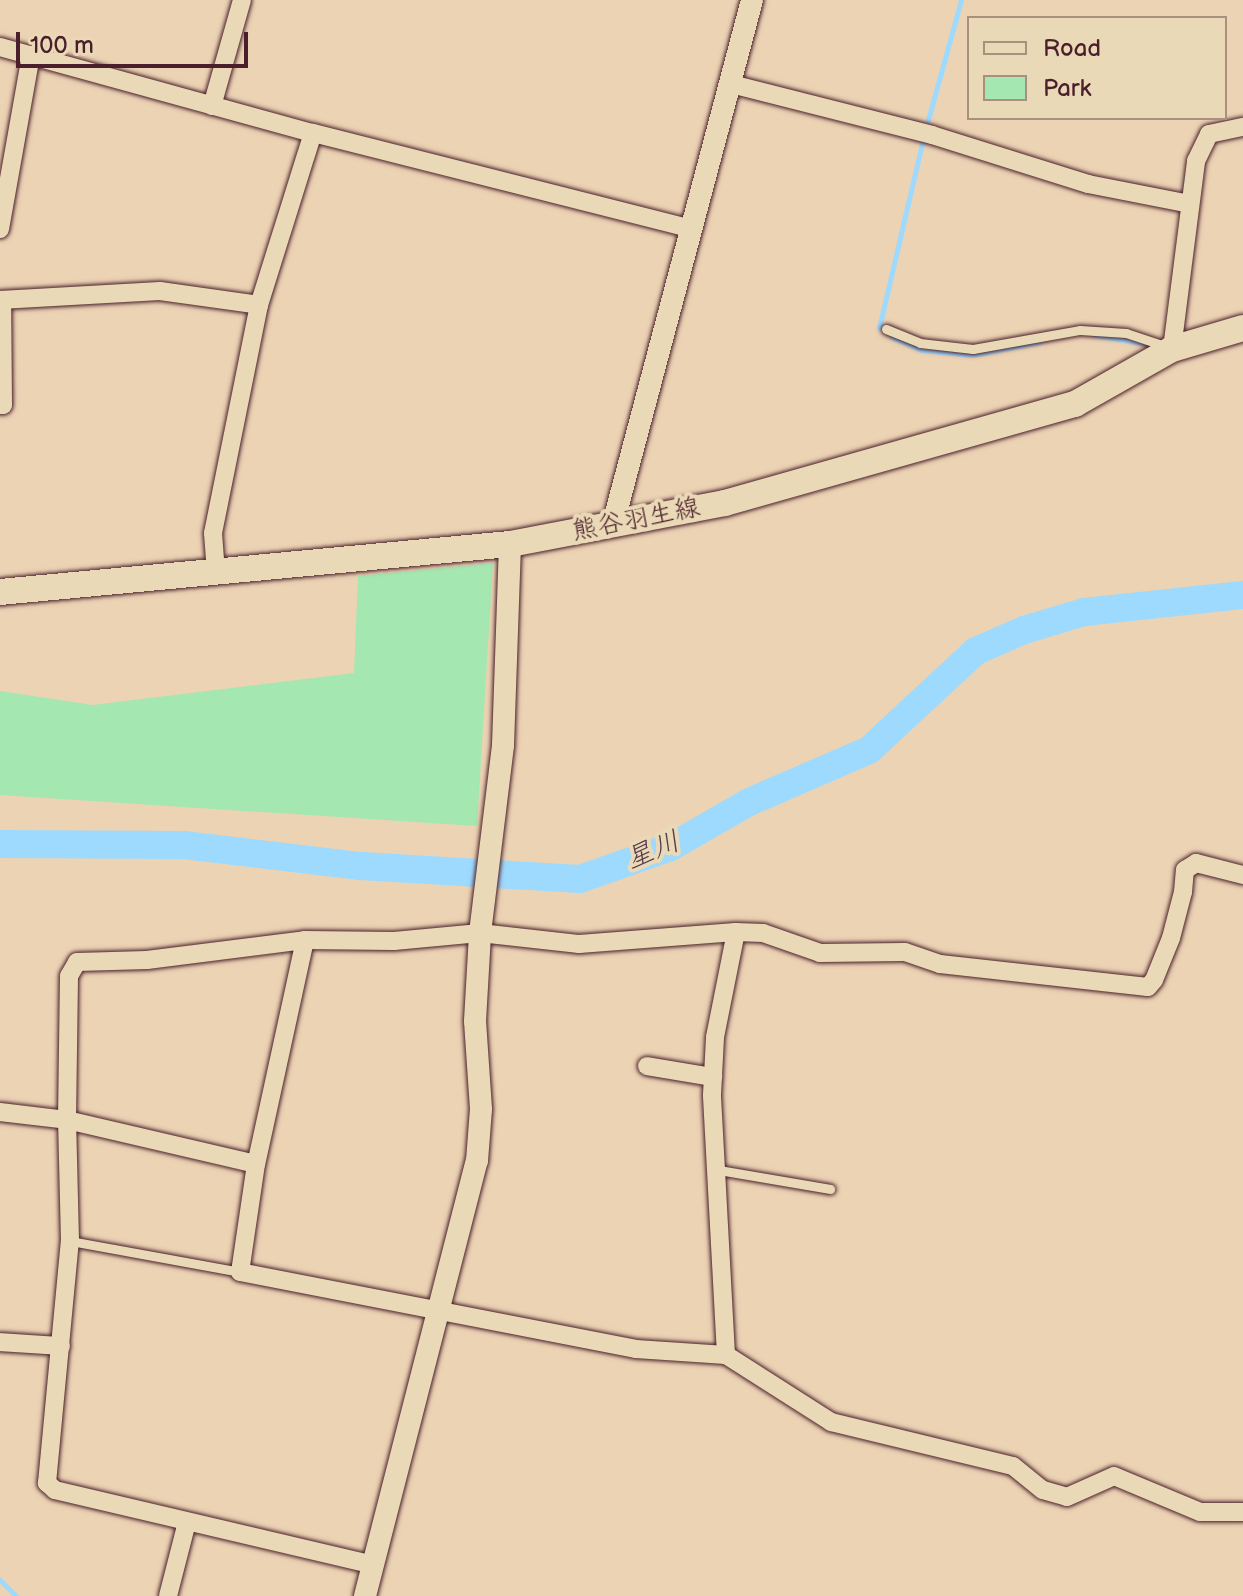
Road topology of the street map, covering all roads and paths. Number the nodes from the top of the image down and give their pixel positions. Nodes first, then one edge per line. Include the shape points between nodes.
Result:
1 (242, 0) edge
2 (752, 0) edge
3 (0, 47) edge
4 (31, 55) junction
5 (731, 84) junction
6 (212, 106) junction
7 (1243, 127) edge
8 (313, 133) junction
9 (1190, 204) junction
10 (0, 229) edge
11 (692, 229) junction
12 (1, 300) edge
13 (259, 305) junction
14 (1243, 328) edge
15 (886, 329) dead end
16 (1172, 349) junction
17 (0, 405) edge
18 (613, 524) junction
19 (510, 544) junction
20 (216, 573) junction
21 (0, 592) edge
22 (1243, 875) edge
23 (481, 925) junction
24 (736, 932) junction
25 (305, 940) junction
26 (647, 1066) dead end
27 (713, 1077) junction
28 (0, 1112) edge
29 (67, 1120) junction
30 (256, 1164) junction
31 (713, 1169) junction
32 (830, 1189) dead end
33 (70, 1241) junction
34 (240, 1272) junction
35 (439, 1311) junction
36 (0, 1342) edge
37 (61, 1346) junction
38 (726, 1355) junction
39 (1243, 1512) edge
40 (187, 1522) junction
41 (374, 1565) junction
42 (168, 1596) edge
43 (365, 1596) edge

1 - 6 street
2 - 5 street
3 - 4 street
4 - 6 street
4 - 10 street
5 - 9 street via 932,135 1088,184
5 - 11 street
6 - 8 street
7 - 9 street via 1209,134 1196,161
8 - 11 street
8 - 13 street
9 - 16 street
11 - 18 street
12 - 13 street via 160,291
12 - 17 street
13 - 20 street via 213,533
14 - 16 main road, 熊谷羽生線
15 - 16 lane via 920,343 973,349 1080,330 1126,333
16 - 18 main road, 熊谷羽生線 via 1075,404 725,503
18 - 19 main road, 熊谷羽生線
19 - 20 main road, 熊谷羽生線
19 - 23 street via 503,745
20 - 21 main road, 熊谷羽生線
22 - 24 street via 1196,863 1185,870 1171,938 1148,987 940,964 905,952 820,953 763,933
23 - 24 street via 579,944
23 - 25 street via 394,941
23 - 35 street via 475,1021 478,1147
24 - 27 street via 715,1037
25 - 29 street via 147,960 77,962 69,976
25 - 30 street
26 - 27 street
27 - 31 street
28 - 29 street
29 - 30 street
29 - 33 street
30 - 34 street
31 - 32 lane
31 - 38 street
33 - 34 lane
33 - 37 street
34 - 35 street
35 - 38 street via 636,1349
35 - 41 street
36 - 37 street
37 - 40 street via 47,1483 55,1490
38 - 39 street via 831,1422 1013,1466 1043,1490 1067,1497 1114,1476 1200,1512
40 - 41 street
40 - 42 street
41 - 43 street

